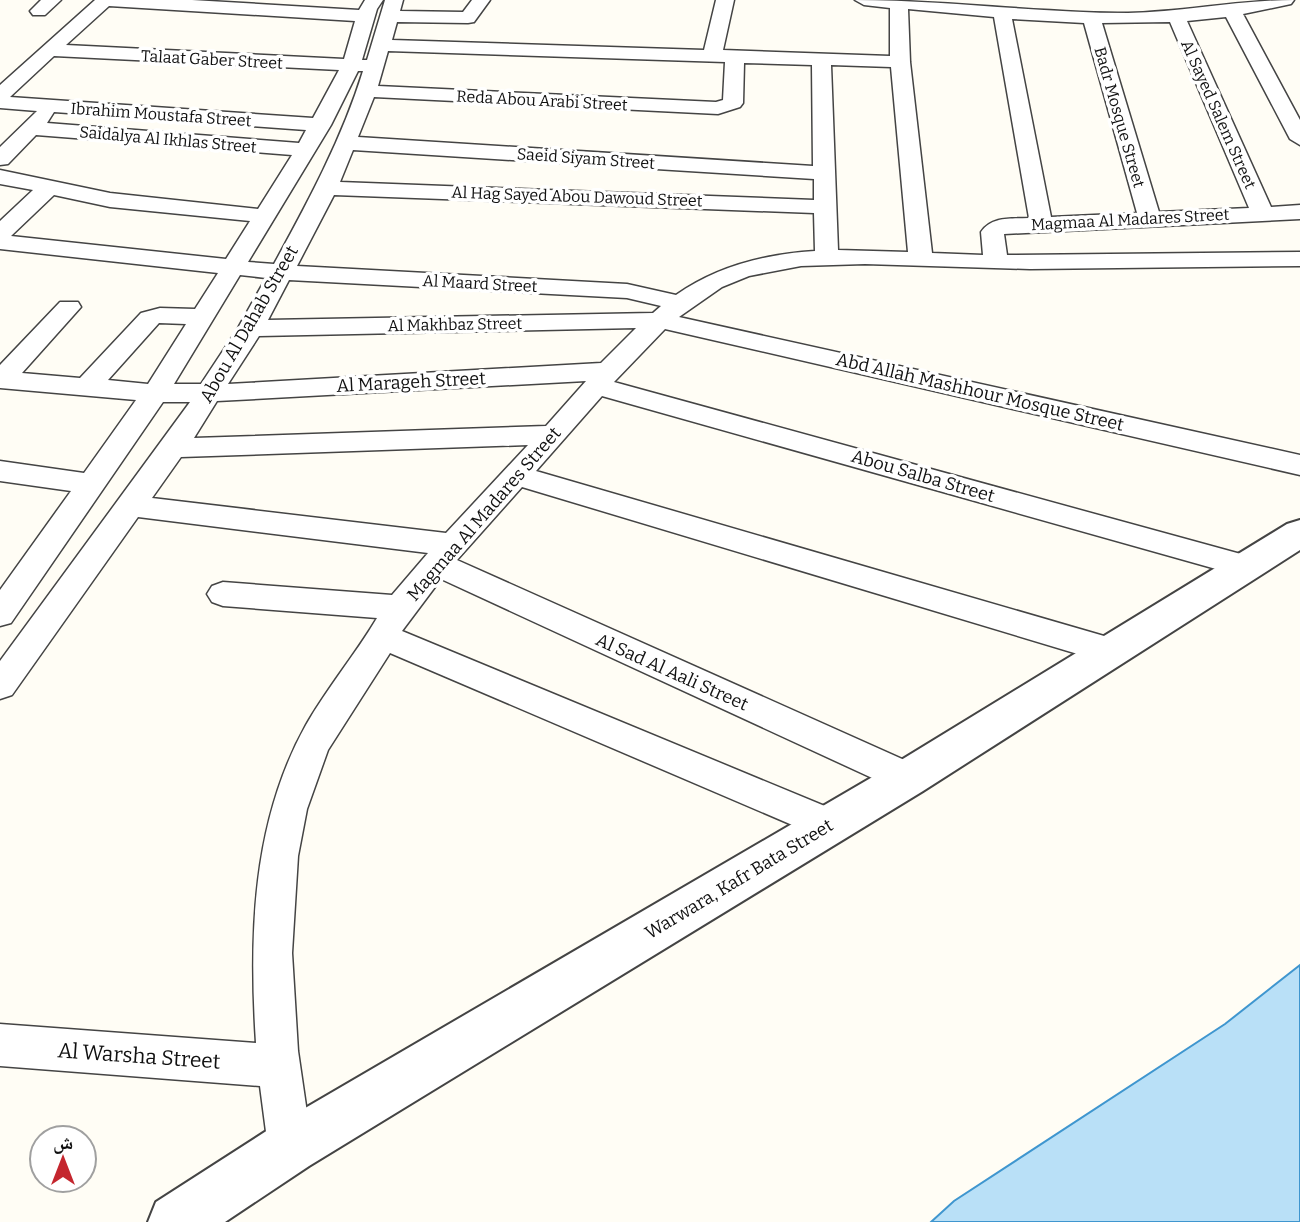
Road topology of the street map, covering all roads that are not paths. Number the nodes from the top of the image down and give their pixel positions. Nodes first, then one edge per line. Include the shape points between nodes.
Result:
1 (105, 0) edge
2 (481, 0) edge
3 (725, 0) edge
4 (864, 0) edge
5 (1285, 0) edge
6 (899, 3) junction
7 (381, 8) edge
8 (1237, 11) junction
9 (1002, 12) junction
10 (1300, 14) edge
11 (1091, 16) junction
12 (1175, 16) junction
13 (50, 50) junction
14 (712, 56) junction
15 (735, 57) junction
16 (369, 59) junction
17 (821, 60) junction
18 (900, 62) junction
19 (367, 91) junction
20 (0, 96) edge
21 (0, 102) edge
22 (54, 106) junction
23 (321, 125) junction
24 (30, 128) junction
25 (1300, 139) edge
26 (346, 143) junction
27 (306, 150) junction
28 (0, 159) edge
29 (826, 173) junction
30 (0, 177) edge
31 (48, 188) junction
32 (327, 188) junction
33 (827, 207) junction
34 (1300, 212) edge
35 (1263, 213) junction
36 (263, 216) junction
37 (1150, 218) junction
38 (1041, 223) junction
39 (0, 234) edge
40 (0, 242) edge
41 (1300, 259) edge
42 (827, 260) junction
43 (921, 261) junction
44 (996, 262) junction
45 (235, 266) junction
46 (279, 272) junction
47 (69, 307) dead end
48 (670, 312) junction
49 (201, 317) junction
50 (251, 328) junction
51 (604, 378) junction
52 (1, 380) edge
53 (87, 387) junction
54 (155, 393) junction
55 (212, 393) junction
56 (553, 435) junction
57 (173, 448) junction
58 (1300, 465) edge
59 (0, 471) edge
60 (517, 475) junction
61 (89, 484) junction
62 (131, 506) junction
63 (1300, 533) edge
64 (445, 555) junction
65 (1248, 567) junction
66 (223, 594) dead end
67 (6, 597) edge
68 (392, 623) junction
69 (1111, 651) junction
70 (0, 686) edge
71 (908, 778) junction
72 (831, 824) junction
73 (0, 1045) edge
74 (278, 1066) junction
75 (290, 1147) junction
76 (176, 1222) edge

1 - 7 street
1 - 13 street
2 - 7 street via 468,18
3 - 14 street
4 - 6 street
5 - 8 street
6 - 9 street
6 - 18 street
7 - 16 street, Abou Al Dahab Street
7 - 16 street, Abou Al Dahab Street
8 - 10 street
8 - 12 street
8 - 25 street
9 - 11 street
9 - 38 street
11 - 12 street
11 - 37 street, Badr Mosque Street
12 - 35 street, Al Sayed Salem Street
13 - 16 street, Talaat Gaber Street
13 - 20 street
14 - 15 street, Talaat Gaber Street
14 - 16 street, Talaat Gaber Street
15 - 17 street, Talaat Gaber Street
15 - 19 street, Reda Abou Arabi Street via 733,103 718,108
16 - 19 street, Abou Al Dahab Street
16 - 23 street, Abou Al Dahab Street
17 - 18 street, Talaat Gaber Street
17 - 29 street
18 - 43 street
19 - 26 street, Abou Al Dahab Street
21 - 22 street, Ibrahim Moustafa Street
22 - 23 street, Ibrahim Moustafa Street
22 - 24 street
23 - 27 street, Abou Al Dahab Street
24 - 27 street, Saidalya Al Ikhlas Street
24 - 28 street
26 - 29 street, Saeid Siyam Street
26 - 32 street, Abou Al Dahab Street
27 - 36 street, Abou Al Dahab Street
29 - 33 street
30 - 31 street
31 - 36 street via 168,208
31 - 39 street
32 - 33 street, Al Hag Sayed Abou Dawoud Street
32 - 46 street, Abou Al Dahab Street
33 - 42 street
34 - 35 street, Magmaa Al Madares Street
35 - 37 street, Magmaa Al Madares Street
36 - 45 street, Abou Al Dahab Street
37 - 38 street, Magmaa Al Madares Street
38 - 44 street, Magmaa Al Madares Street via 995,229
40 - 45 street, Al Maard Street
41 - 44 street, Magmaa Al Madares Street
42 - 43 street, Magmaa Al Madares Street
42 - 48 street, Magmaa Al Madares Street via 742,270 711,282
43 - 44 street, Magmaa Al Madares Street
45 - 46 street, Al Maard Street
45 - 49 street, Abou Al Dahab Street
46 - 48 street, Al Maard Street via 627,291
46 - 50 street, Abou Al Dahab Street
47 - 52 street
48 - 50 street, Al Makhbaz Street
48 - 51 street, Magmaa Al Madares Street
48 - 58 street, Abd Allah Mashhour Mosque Street
49 - 53 street via 150,318
49 - 54 street, Abou Al Dahab Street
50 - 55 street, Abou Al Dahab Street
51 - 55 street, Al Marageh Street
51 - 56 street, Magmaa Al Madares Street
51 - 65 street, Abou Salba Street
52 - 53 street, Al Marageh Street
53 - 54 street, Al Marageh Street
54 - 55 street, Al Marageh Street
54 - 61 street, Abou Al Dahab Street
55 - 57 street, Abou Al Dahab Street
56 - 57 street
56 - 60 street, Magmaa Al Madares Street
57 - 62 street, Abou Al Dahab Street
59 - 61 street
60 - 64 street, Magmaa Al Madares Street
60 - 69 street
61 - 67 street, Abou Al Dahab Street
62 - 64 street, Al Sad Al Aali Street
62 - 70 street, Abou Al Dahab Street
63 - 65 street, Warwara, Kafr Bata Street
64 - 68 street, Magmaa Al Madares Street
64 - 71 street, Al Sad Al Aali Street
65 - 69 street, Warwara, Kafr Bata Street
66 - 68 street
68 - 72 street
68 - 74 street, Magmaa Al Madares Street via 335,708 306,762 287,821 274,903
69 - 71 street, Warwara, Kafr Bata Street
71 - 72 street, Warwara, Kafr Bata Street
72 - 75 street, Warwara, Kafr Bata Street
73 - 74 street, Al Warsha Street
74 - 75 street, Magmaa Al Madares Street
75 - 76 street, Warwara, Kafr Bata Street

